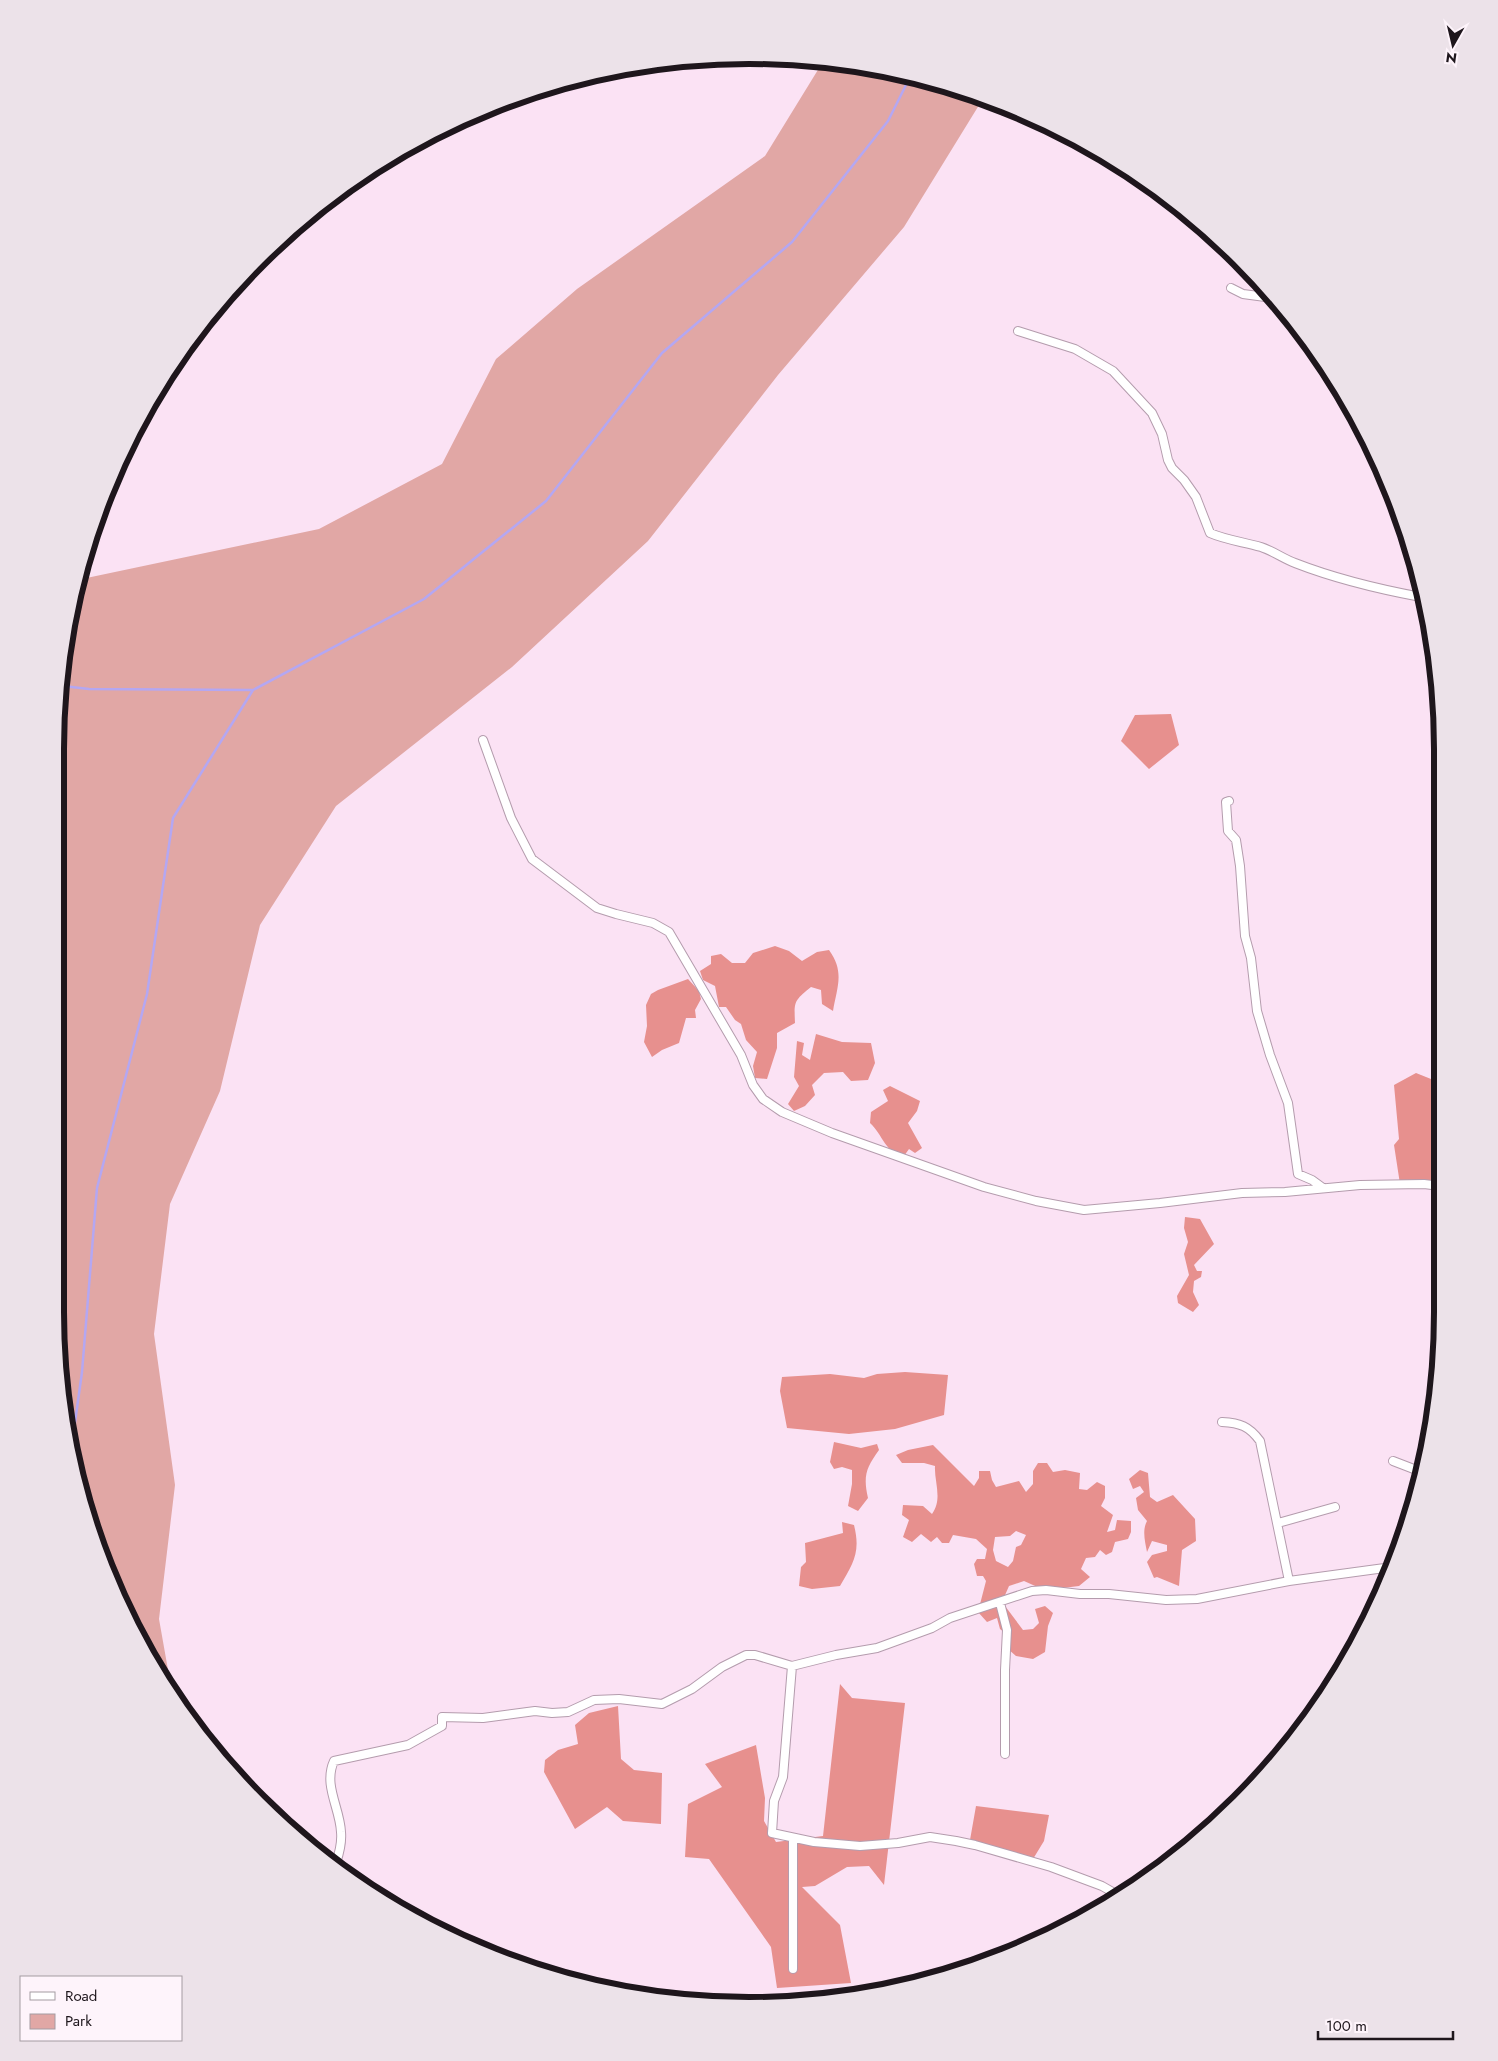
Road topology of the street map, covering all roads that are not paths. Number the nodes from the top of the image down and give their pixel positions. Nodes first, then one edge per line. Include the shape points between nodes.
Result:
1 (1231, 288) dead end
2 (1264, 297) edge
3 (1018, 331) dead end
4 (1417, 596) edge
5 (483, 740) dead end
6 (1228, 801) dead end
7 (1434, 1185) edge
8 (1323, 1188) junction
9 (1222, 1422) dead end
10 (1393, 1461) dead end
11 (1415, 1470) edge
12 (1335, 1507) dead end
13 (1278, 1523) junction
14 (1384, 1568) edge
15 (1289, 1581) junction
16 (1000, 1603) junction
17 (792, 1666) junction
18 (1005, 1754) dead end
19 (793, 1838) junction
20 (337, 1859) edge
21 (1113, 1892) edge
22 (793, 1969) dead end

1 - 2 street via 1243,294
3 - 4 street via 1075,349 1113,371 1152,413 1162,434 1168,460 1196,497 1210,533 1262,547 1321,573
5 - 8 street via 511,818 532,859 597,908 653,923 669,932 741,1055 753,1085 763,1099 782,1112 888,1155 984,1187 1065,1207 1100,1209 1242,1193
6 - 8 street via 1228,832 1236,840 1244,936 1251,958 1257,1011 1288,1103 1298,1174
7 - 8 street
9 - 13 street via 1244,1425 1260,1441
10 - 11 street
12 - 13 street
13 - 15 street
14 - 15 street
15 - 16 street via 1197,1599 1153,1599 1039,1590
16 - 17 street via 950,1618 877,1648
16 - 18 street via 1007,1630
17 - 19 street via 784,1772 774,1802 772,1833
17 - 20 street via 746,1655 722,1667 692,1690 662,1704 594,1700 568,1712 535,1711 483,1718 442,1718 442,1726 408,1745 338,1759 334,1761 331,1775 332,1795 342,1830
19 - 21 street via 860,1846 930,1837 956,1841 1051,1867
19 - 22 street

